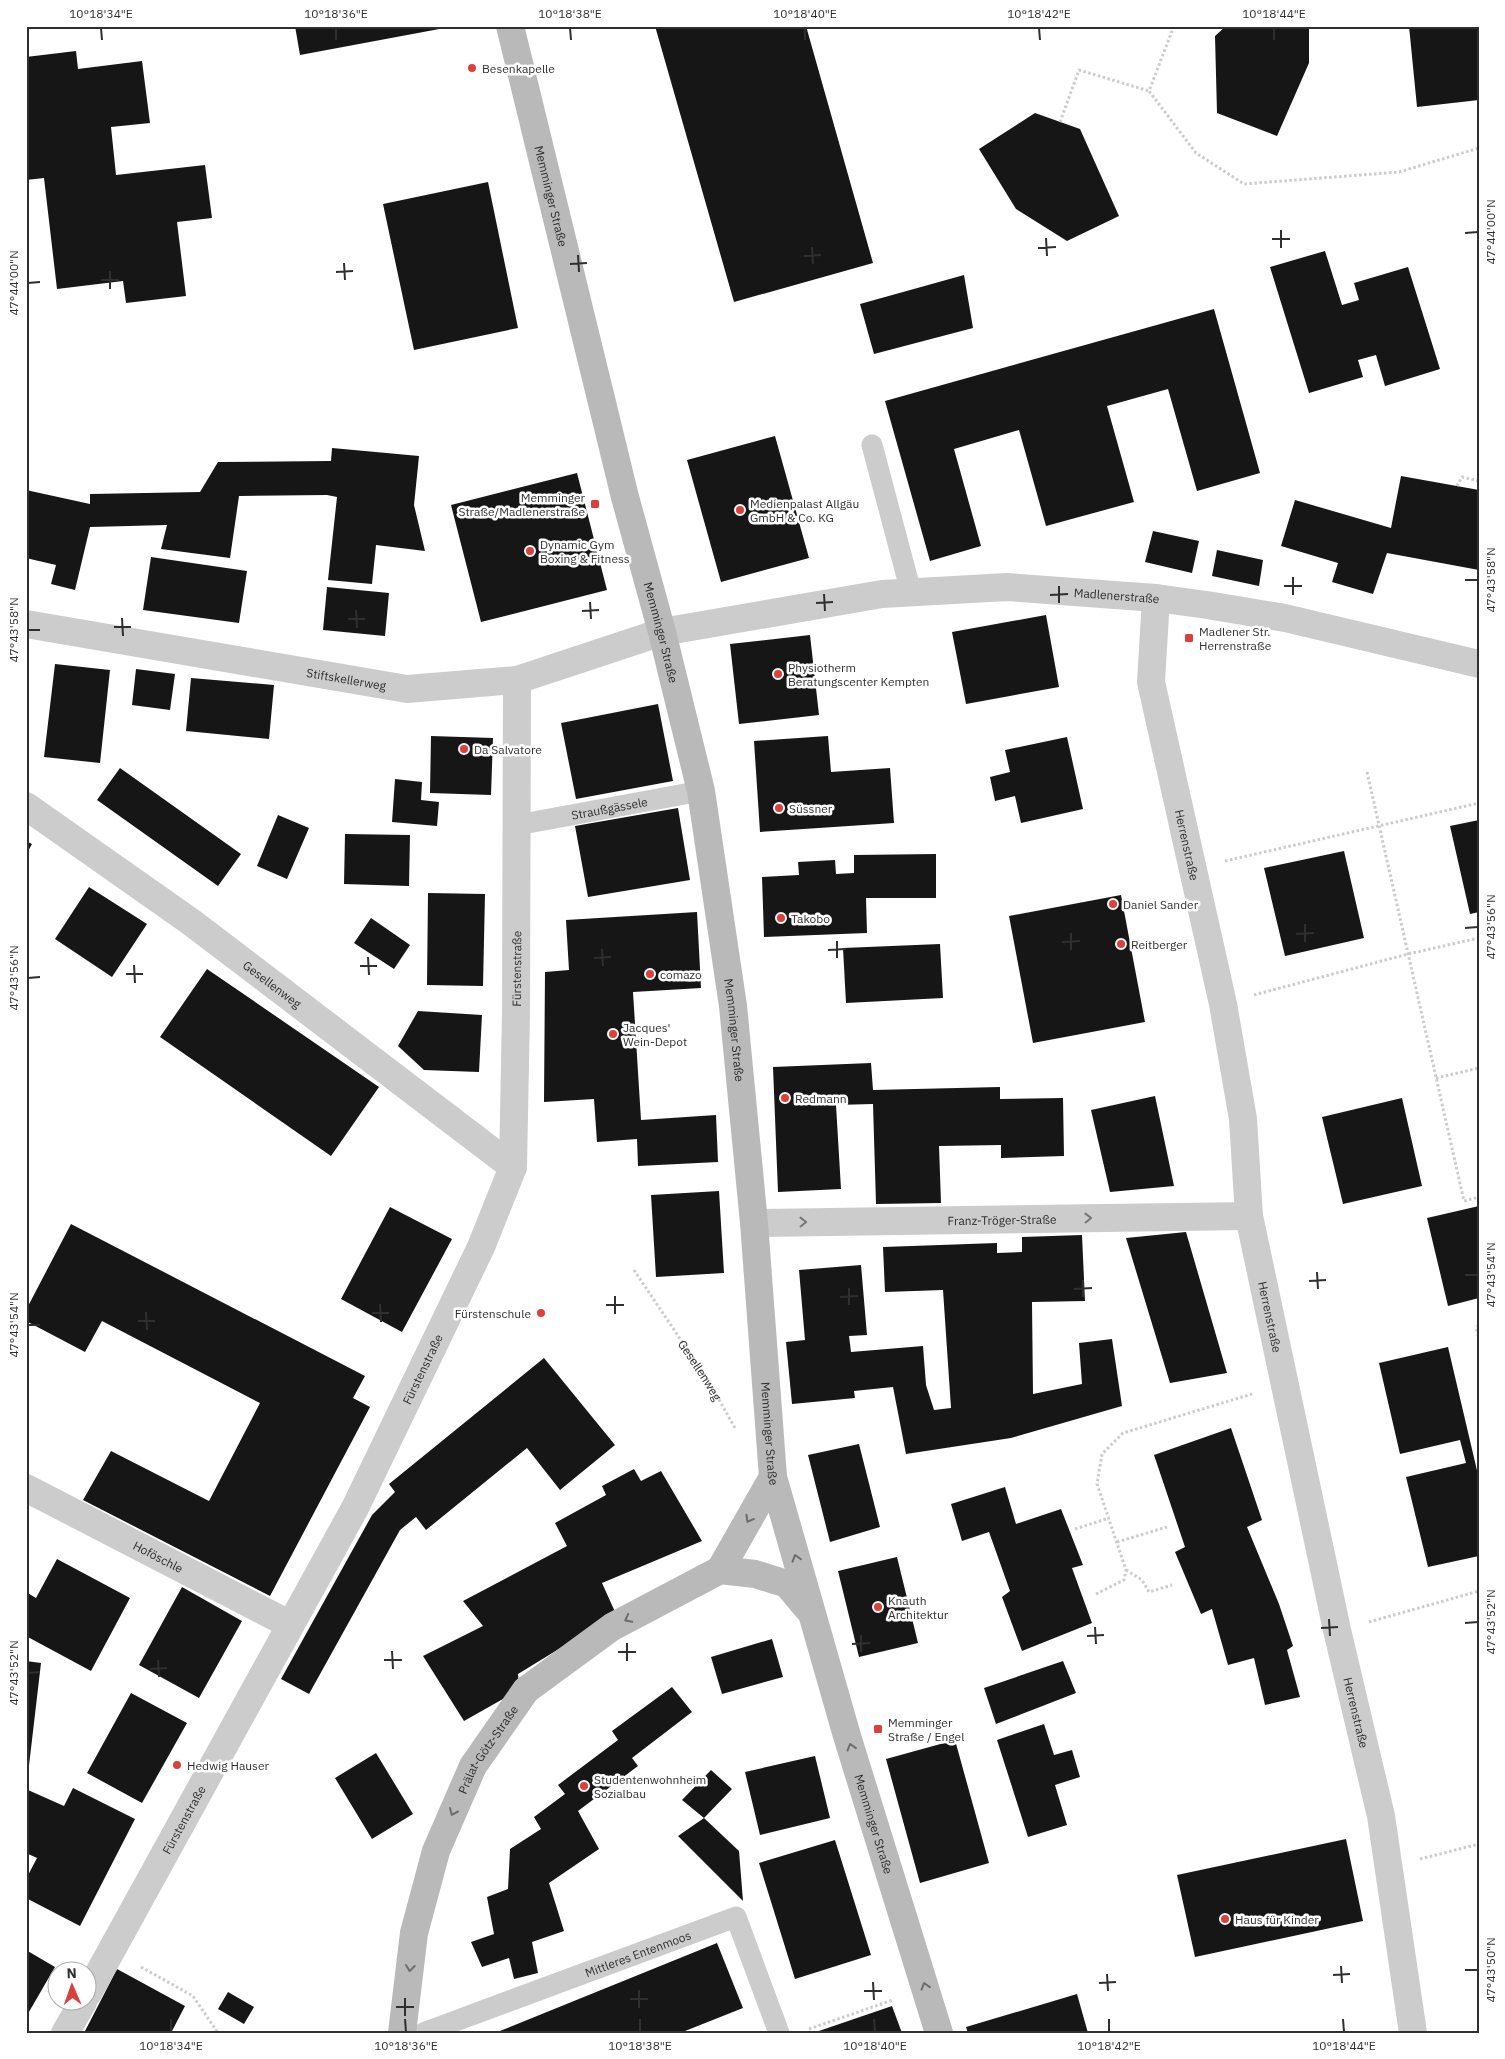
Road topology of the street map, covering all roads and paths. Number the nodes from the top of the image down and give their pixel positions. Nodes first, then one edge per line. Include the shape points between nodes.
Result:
1 (510, 26) edge
2 (1174, 26) edge
3 (1149, 91) junction
4 (1060, 122) dead end
5 (1479, 148) edge
6 (872, 445) dead end
7 (1479, 481) edge
8 (1457, 486) dead end
9 (911, 592) junction
10 (1156, 598) junction
11 (26, 624) edge
12 (662, 632) junction
13 (1479, 664) edge
14 (517, 680) junction
15 (1367, 772) dead end
16 (701, 791) junction
17 (1479, 803) edge
18 (26, 806) edge
19 (517, 824) junction
20 (1378, 826) junction
21 (1193, 868) junction
22 (1479, 938) edge
23 (1408, 954) junction
24 (1223, 1004) junction
25 (1479, 1068) edge
26 (1436, 1078) junction
27 (513, 1168) junction
28 (1479, 1197) edge
29 (1249, 1216) junction
30 (754, 1223) junction
31 (634, 1270) dead end
32 (1479, 1326) edge
33 (1479, 1338) edge
34 (1285, 1384) junction
35 (736, 1431) dead end
36 (773, 1477) junction
37 (26, 1488) edge
38 (1109, 1518) junction
39 (1167, 1527) dead end
40 (1075, 1529) dead end
41 (1118, 1542) junction
42 (720, 1570) junction
43 (1126, 1570) junction
44 (1172, 1585) dead end
45 (1479, 1591) edge
46 (1096, 1594) dead end
47 (812, 1614) junction
48 (289, 1624) junction
49 (1338, 1630) junction
50 (1479, 1844) edge
51 (1388, 1867) junction
52 (98, 1975) edge
53 (161, 1978) dead end
54 (926, 1989) junction
55 (77, 2012) edge
56 (808, 2030) dead end
57 (65, 2033) edge
58 (218, 2033) edge
59 (402, 2033) edge
60 (423, 2033) edge
61 (779, 2033) edge
62 (939, 2033) edge
63 (1413, 2033) edge

1 - 12 street, Memminger Straße via 625,497
2 - 3 path
3 - 4 path via 1079,70
3 - 5 path via 1196,153 1244,184 1399,172
6 - 9 lane
7 - 8 path via 1462,478
9 - 10 street, Madlenerstraße via 1007,587
9 - 12 street, Madlenerstraße via 882,594
10 - 13 street, Madlenerstraße via 1285,618
10 - 21 street, Herrenstraße via 1151,682
11 - 14 street, Stiftskellerweg via 407,689
12 - 14 street, Stiftskellerweg
12 - 16 street, Memminger Straße
14 - 19 street, Fürstenstraße
15 - 20 path
16 - 19 lane, Straußgässele
16 - 30 street, Memminger Straße via 733,1006
17 - 20 path
18 - 27 street, Gesellenweg via 191,922
19 - 27 street, Fürstenstraße
20 - 21 path
20 - 23 path
21 - 24 street, Herrenstraße
22 - 23 path
23 - 24 path
23 - 26 path
24 - 29 street, Herrenstraße via 1243,1119
25 - 26 path
26 - 28 path via 1464,1200
27 - 48 street, Fürstenstraße via 481,1247 393,1431
30 -> 29 street, Franz-Tröger-Straße
29 - 34 street, Herrenstraße
30 - 36 street, Memminger Straße
31 - 35 path, Gesellenweg via 709,1382
32 - 33 path via 1476,1327
34 - 38 path via 1123,1433 1102,1454 1098,1469 1097,1484
34 - 49 street, Herrenstraße
36 -> 42 street
47 -> 36 street, Memminger Straße
37 - 48 street, Hoföschle
38 - 40 path
38 - 41 path
39 - 41 path
41 - 43 path
42 - 47 street via 755,1574 787,1584
42 -> 59 street, Prälat-Götz-Straße via 612,1628 526,1690 473,1766 436,1851 414,1933
43 - 44 path via 1142,1580 1149,1592
43 - 46 path via 1124,1580
45 - 49 path
54 -> 47 street, Memminger Straße
48 - 52 street, Fürstenstraße
49 - 51 street, Herrenstraße via 1382,1816
50 - 51 path
51 - 63 street, Herrenstraße
53 - 58 path via 193,1996
54 - 56 path
54 - 62 street, Memminger Straße
55 - 57 street
60 - 61 lane, Mittleres Entenmoos via 736,1917

